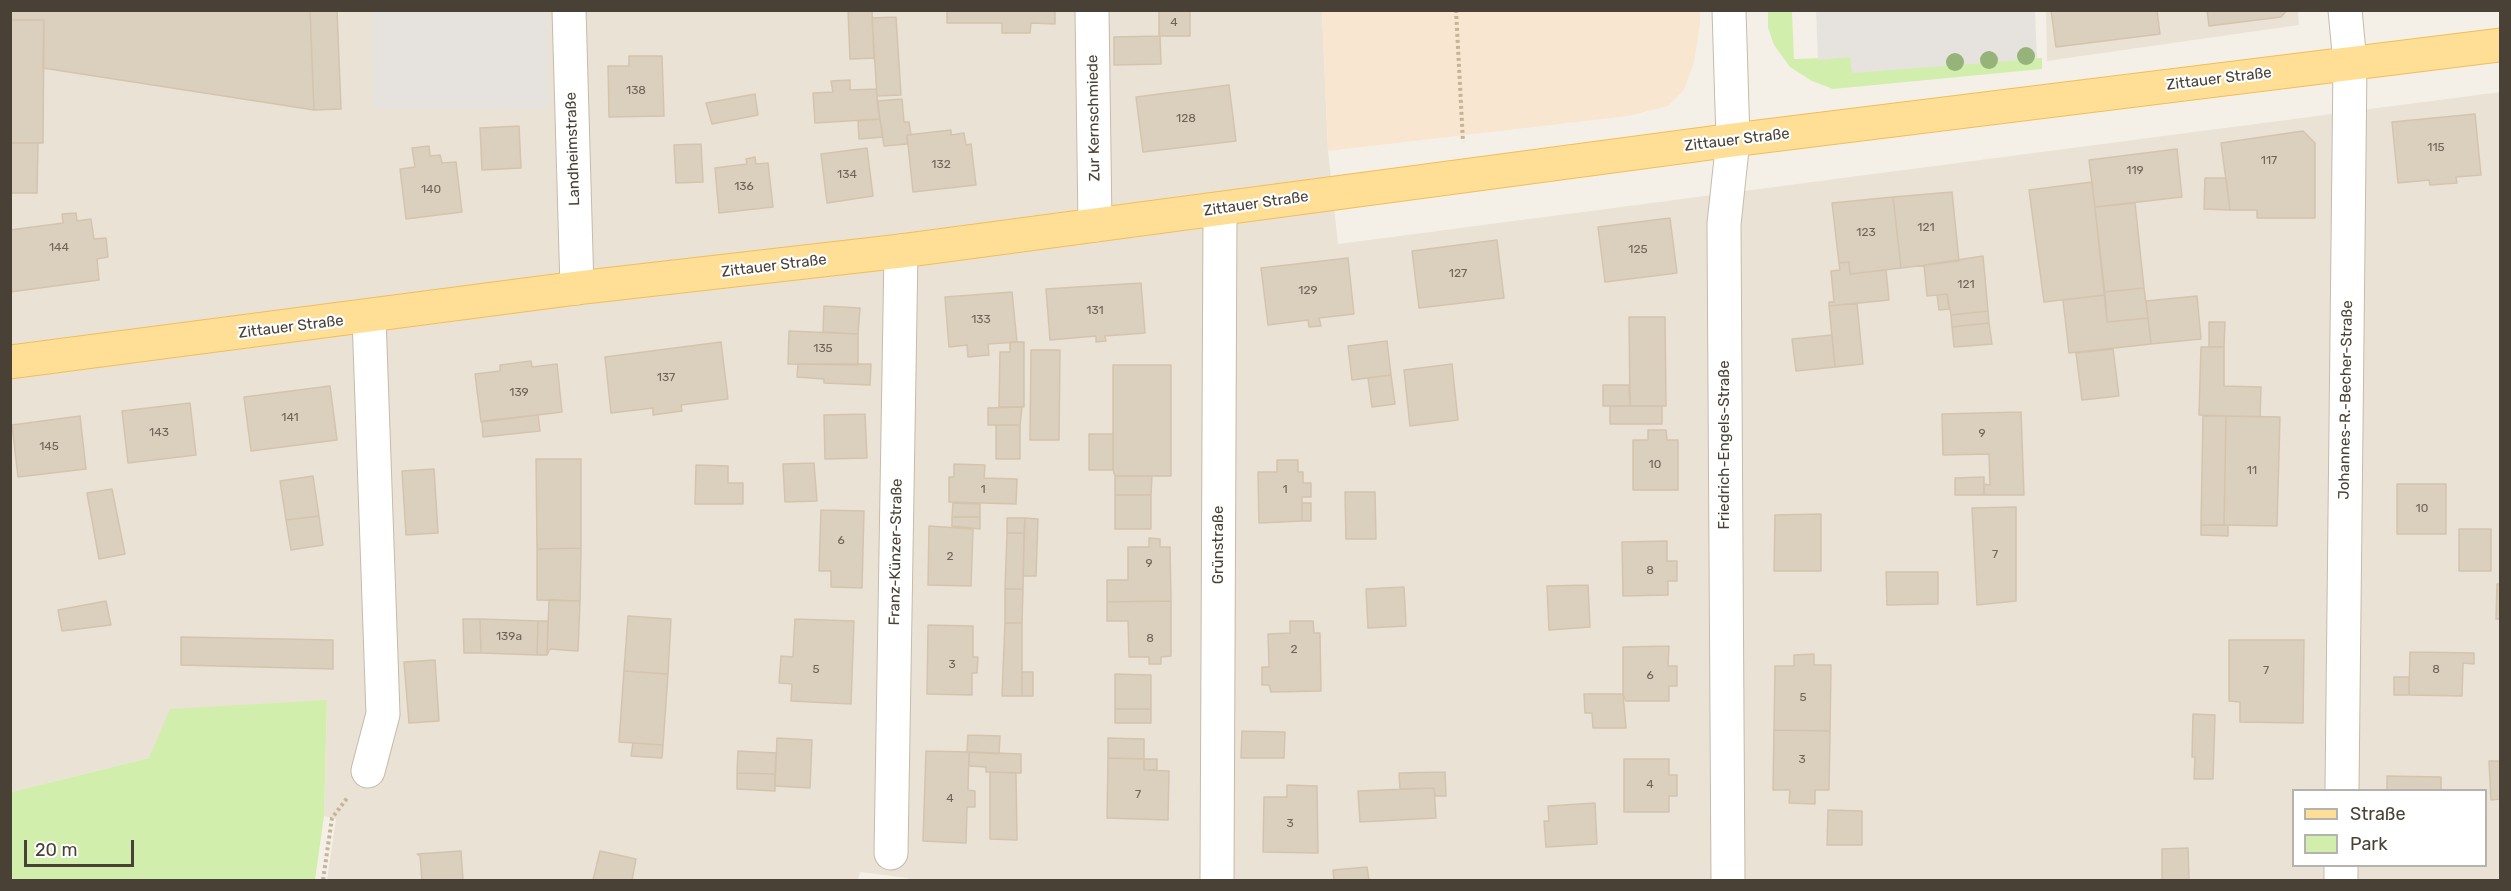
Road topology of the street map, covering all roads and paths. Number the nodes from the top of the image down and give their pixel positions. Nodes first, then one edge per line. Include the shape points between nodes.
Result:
1 (569, 10) edge
2 (1092, 10) edge
3 (1456, 10) edge
4 (1729, 10) edge
5 (2345, 10) edge
6 (2500, 45) edge
7 (2350, 63) junction
8 (1733, 140) junction
9 (1465, 176) junction
10 (1220, 209) junction
11 (1095, 225) junction
12 (901, 251) junction
13 (577, 288) junction
14 (369, 317) junction
15 (10, 363) edge
16 (368, 771) joint
17 (2342, 789) edge
18 (891, 853) dead end
19 (323, 880) edge
20 (1217, 880) edge
21 (1728, 880) edge

1 - 13 street, Landheimstraße
2 - 11 street, Zur Kernschmiede
3 - 9 path
4 - 8 street, Friedrich-Engels-Straße
5 - 7 street, Johannes-R.-Becher-Straße
6 - 7 main road, Zittauer Straße
7 - 8 main road, Zittauer Straße
7 - 17 street, Johannes-R.-Becher-Straße
8 - 9 main road, Zittauer Straße
8 - 21 street, Friedrich-Engels-Straße via 1724,224
9 - 10 main road, Zittauer Straße
10 - 11 main road, Zittauer Straße
10 - 20 street, Grünstraße
11 - 12 main road, Zittauer Straße
12 - 13 main road, Zittauer Straße
12 - 18 street, Franz-Künzer-Straße
13 - 14 main road, Zittauer Straße
14 - 15 main road, Zittauer Straße
14 - 16 street via 383,714
16 - 19 path via 332,818

